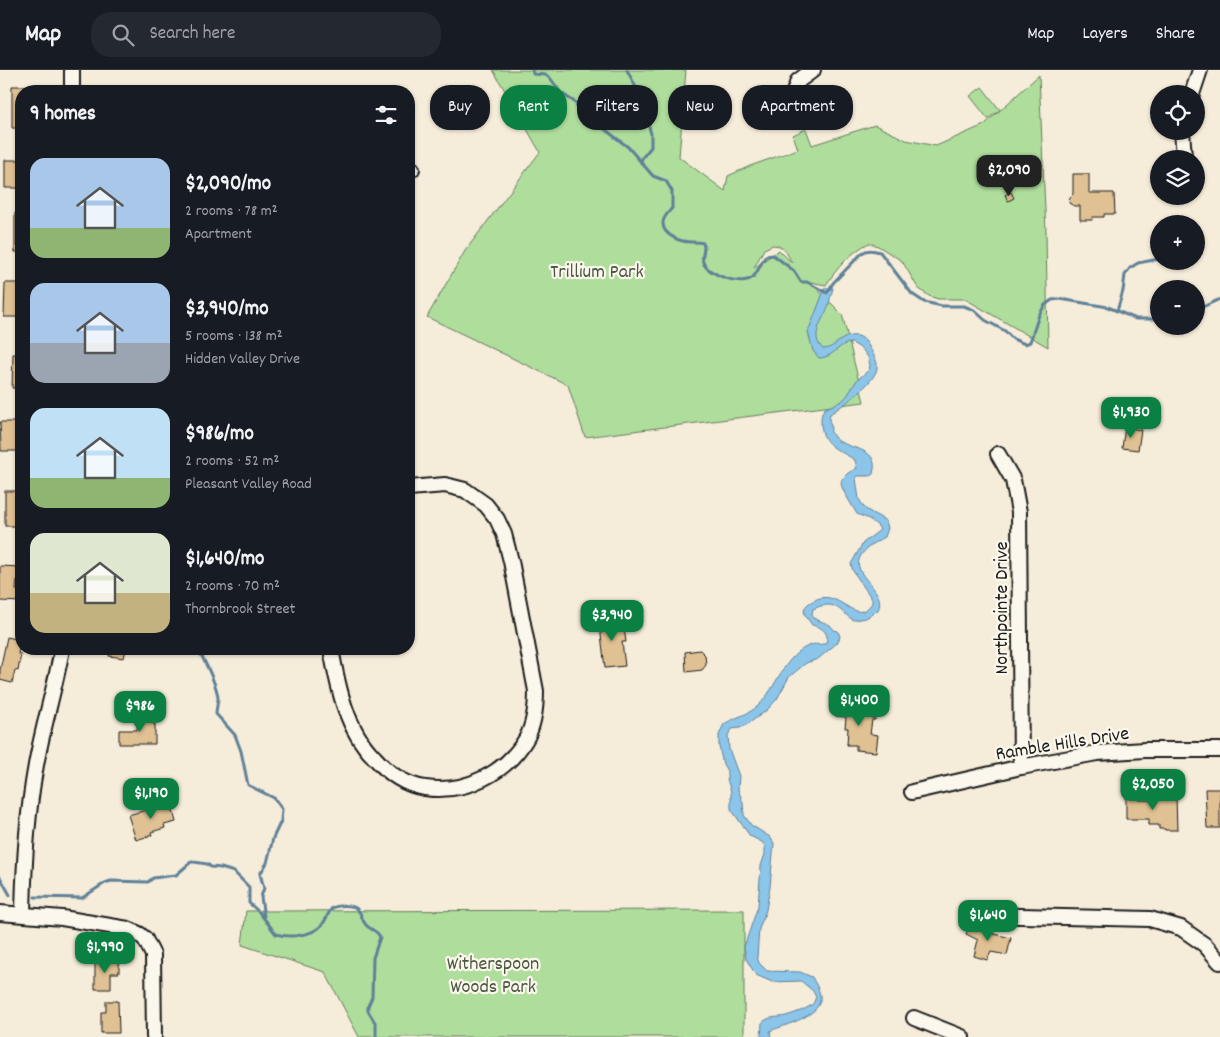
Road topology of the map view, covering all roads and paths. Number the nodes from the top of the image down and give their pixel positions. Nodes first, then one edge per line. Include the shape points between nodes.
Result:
1 (72, 70) edge
2 (813, 70) edge
3 (1200, 70) edge
4 (72, 85) edge
5 (797, 85) edge
6 (1195, 85) edge
7 (998, 454) dead end
8 (415, 488) edge
9 (61, 655) edge
10 (332, 655) edge
11 (1220, 750) edge
12 (1022, 766) junction
13 (912, 792) dead end
14 (0, 912) edge
15 (978, 912) dead end
16 (23, 913) junction
17 (1220, 962) edge
18 (914, 1018) dead end
19 (154, 1037) edge
20 (962, 1037) edge

1 - 4 street
2 - 5 street
3 - 6 street
7 - 12 street, Northpointe Drive via 1013,480 1019,512
8 - 10 street via 445,485 465,490 486,505 504,534 536,691 536,706 526,738 498,771 469,785 425,788 405,782 372,756 359,737 345,709
9 - 16 street via 30,802
11 - 12 street, Ramble Hills Drive via 1097,753
12 - 13 street, Ramble Hills Drive
14 - 16 street
15 - 17 street via 1150,919 1181,928 1205,945
16 - 19 street via 118,927 139,934 153,955
18 - 20 street

